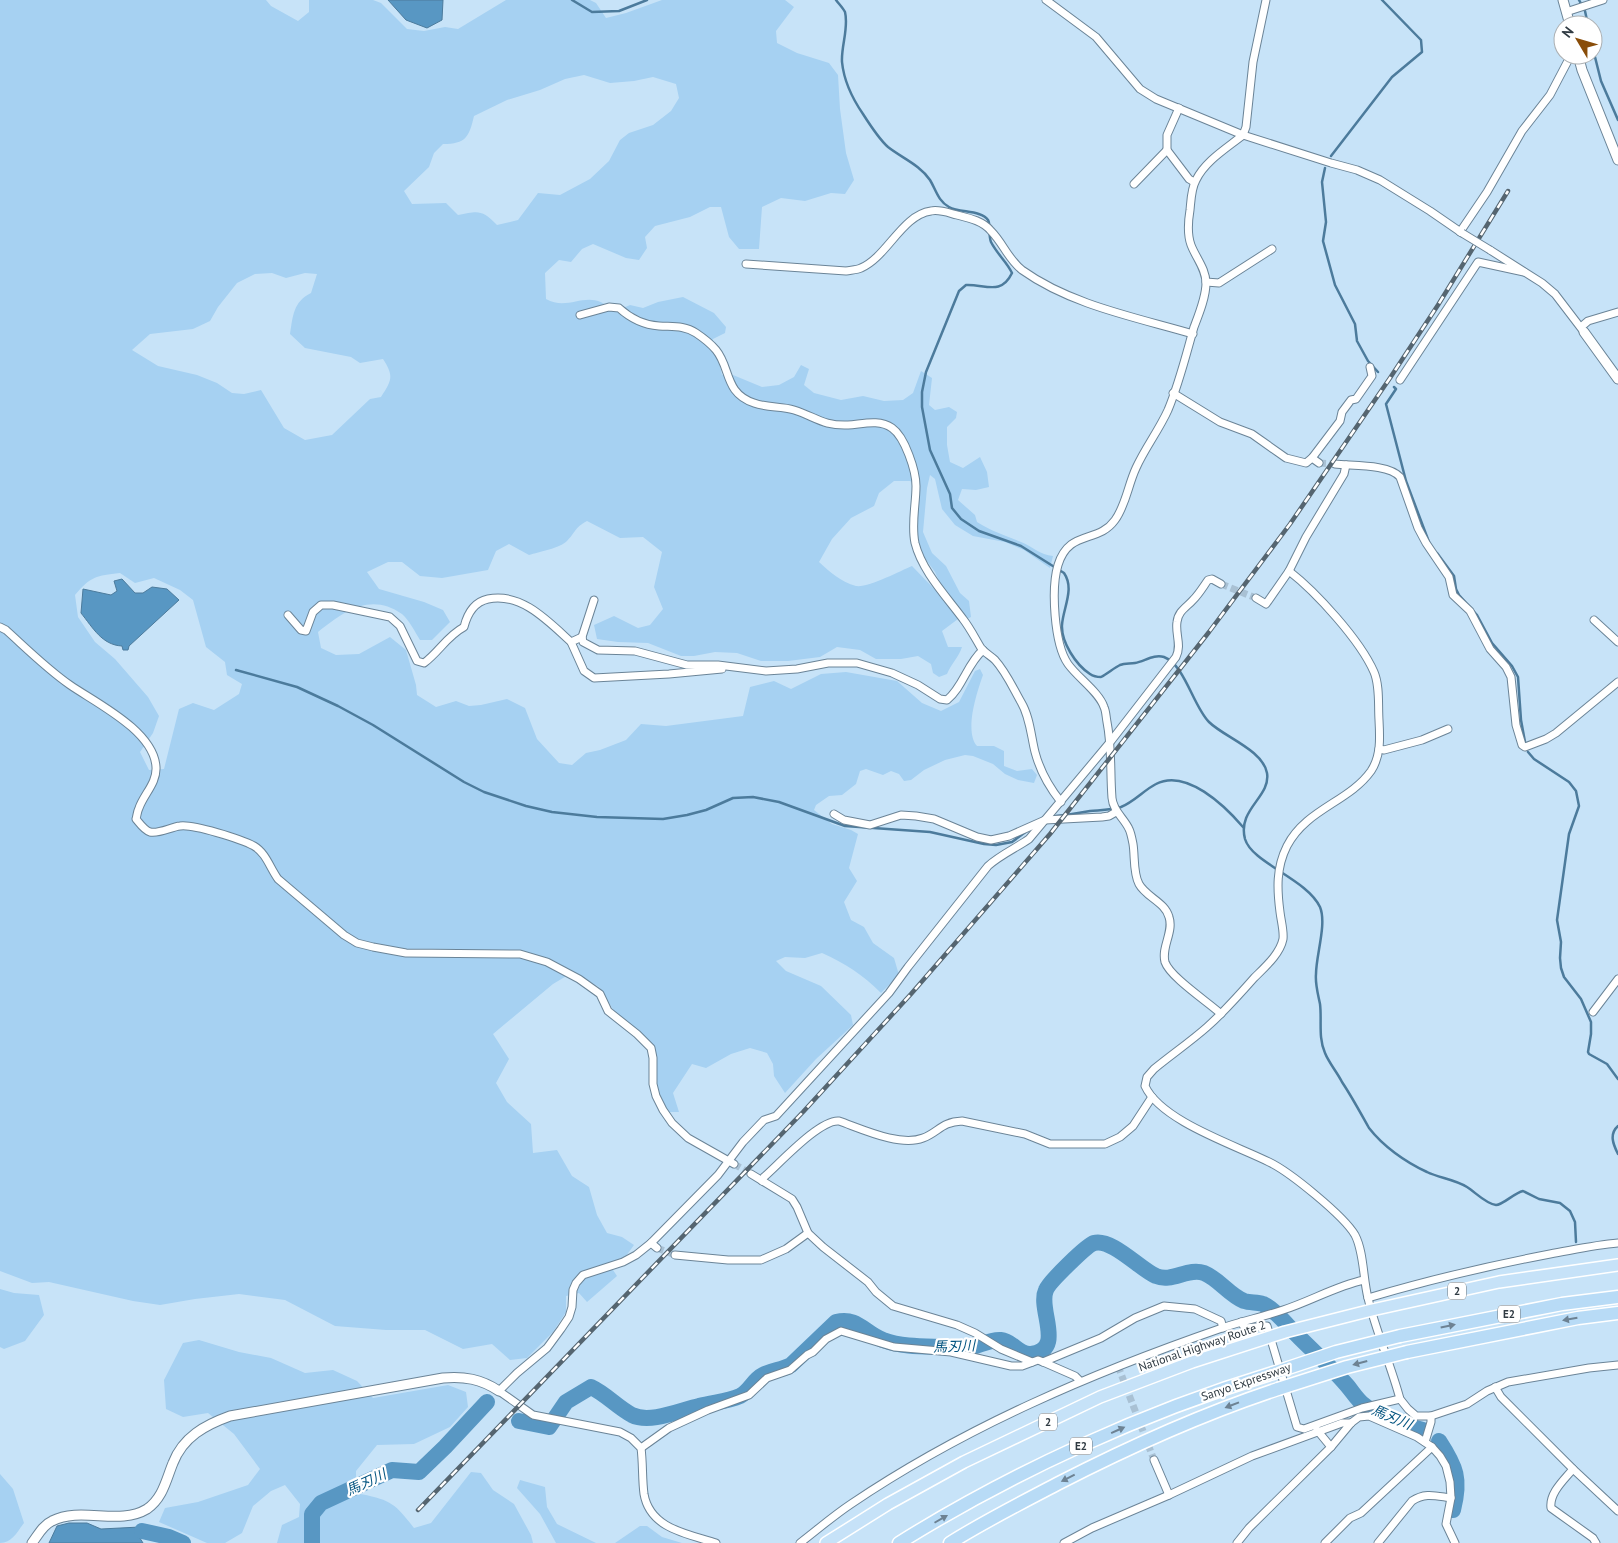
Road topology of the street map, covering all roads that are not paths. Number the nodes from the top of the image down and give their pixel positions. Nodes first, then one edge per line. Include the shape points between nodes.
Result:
1 (1046, 0) edge
2 (1266, 0) edge
3 (1563, 0) edge
4 (1603, 0) edge
5 (1566, 12) junction
6 (1567, 15) edge
7 (1566, 65) edge
8 (1581, 65) edge
9 (1179, 108) junction
10 (1243, 134) junction
11 (1167, 150) junction
12 (1618, 160) edge
13 (1194, 182) junction
14 (1134, 184) dead end
15 (1461, 233) junction
16 (1272, 249) dead end
17 (746, 264) dead end
18 (1524, 272) junction
19 (1206, 282) junction
20 (1618, 312) edge
21 (580, 315) dead end
22 (1583, 330) junction
23 (1192, 334) junction
24 (1370, 367) dead end
25 (1618, 379) edge
26 (1400, 380) dead end
27 (1173, 393) junction
28 (1335, 464) tunnel mouth
29 (1346, 465) junction
30 (1289, 571) junction
31 (1221, 584) tunnel mouth
32 (1256, 598) tunnel mouth
33 (594, 600) dead end
34 (288, 616) dead end
35 (1594, 620) dead end
36 (0, 627) edge
37 (582, 637) junction
38 (571, 642) junction
39 (1618, 642) edge
40 (982, 650) junction
41 (734, 667) junction
42 (1618, 682) edge
43 (1448, 729) dead end
44 (1111, 741) junction
45 (1379, 749) junction
46 (1061, 802) junction
47 (1116, 812) junction
48 (834, 814) dead end
49 (1045, 820) junction
50 (1618, 979) edge
51 (1593, 1012) dead end
52 (1221, 1014) junction
53 (1152, 1097) junction
54 (731, 1163) junction
55 (751, 1174) tunnel mouth
56 (762, 1181) junction
57 (808, 1233) junction
58 (1618, 1243) edge
59 (676, 1255) tunnel mouth
60 (1618, 1265) edge
61 (1364, 1280) junction
62 (1618, 1297) edge
63 (1368, 1298) junction
64 (1372, 1310) junction
65 (1618, 1313) edge
66 (1241, 1322) junction
67 (1223, 1328) junction
68 (1270, 1337) junction
69 (1032, 1362) junction
70 (1043, 1362) junction
71 (1618, 1365) edge
72 (1080, 1381) junction
73 (1495, 1387) junction
74 (499, 1391) junction
75 (1400, 1399) junction
76 (1431, 1416) junction
77 (1351, 1423) junction
78 (1317, 1429) junction
79 (1425, 1442) junction
80 (1331, 1447) junction
81 (1432, 1447) junction
82 (641, 1448) junction
83 (1154, 1460) tunnel mouth
84 (1573, 1469) junction
85 (1170, 1495) junction
86 (1451, 1498) junction
87 (1618, 1511) edge
88 (32, 1543) edge
89 (716, 1543) edge
90 (800, 1543) edge
91 (826, 1543) edge
92 (899, 1543) edge
93 (950, 1543) edge
94 (1064, 1543) edge
95 (1237, 1543) edge
96 (1325, 1543) edge
97 (1378, 1543) edge
98 (1455, 1543) edge
99 (1596, 1543) edge

1 - 9 street via 1096,37 1140,90
2 - 10 street
3 - 5 street
4 - 5 street
5 - 6 street
7 - 15 street via 1550,95 1522,131
8 - 12 street
9 - 10 street
9 - 11 street via 1167,135
10 - 13 street via 1202,170
10 - 15 street via 1380,180
11 - 13 street
11 - 14 street
13 - 19 street via 1188,233
15 - 18 street, bridge
16 - 19 street via 1220,283
17 - 23 street via 846,271 861,268 922,213 932,210 946,212 988,227 1021,269 1054,288 1104,308
18 - 22 street via 1554,294
18 - 26 street via 1478,262
19 - 23 street
20 - 22 street via 1588,321
21 - 40 street via 619,308 645,324 687,328 716,350 728,379 736,391 750,402 796,410 834,425 874,422 892,428 904,443 912,467 916,486 915,542 921,560
22 - 25 street
23 - 27 street
24 - 27 street via 1372,376 1342,412 1340,421 1315,460 1306,463 1286,458 1252,434 1220,422
27 - 44 street via 1168,410 1132,476 1114,523 1069,545 1058,566 1057,640 1067,664 1104,706
28 - 29 street
29 - 30 street via 1344,474
29 - 42 street via 1386,468 1400,477 1418,528 1449,577 1453,595 1470,611 1490,649 1506,666 1511,677 1516,725 1522,745 1525,747 1546,739
30 - 32 street via 1266,604
30 - 45 street via 1333,614 1367,659 1374,673
31 - 44 street via 1208,580 1178,615 1179,651 1176,657
33 - 37 street
34 - 38 street via 306,631 314,612 321,605 390,617 400,626 417,661 424,664 454,632 464,628 467,616 476,606 484,600 498,597 513,599 530,608
35 - 39 street
36 - 54 street via 70,685 118,716 143,738 156,764 152,785 136,819 144,829 152,833 196,826 254,846 264,854 278,879 357,943 406,952 520,954 547,962 579,978 600,994 608,1011 650,1048 656,1096 672,1123 688,1138
37 - 38 street
37 - 41 street via 583,642 598,650 635,651 688,665
38 - 41 street via 584,671 594,678
40 - 41 street via 974,657 955,694 947,700 892,673 857,663 828,663 766,671
40 - 46 street via 994,659 1023,705 1044,776
43 - 45 street via 1422,740
44 - 46 street
44 - 47 street via 1112,800
45 - 52 street via 1370,772 1346,794 1304,823 1288,845 1278,876 1283,938 1280,948
46 - 49 street
47 - 49 street via 1102,817
47 - 52 street via 1128,828 1138,883 1169,916 1171,926 1164,951 1165,962 1171,972
48 - 49 street via 844,820 870,825 901,815 916,816 934,819 991,840 1009,836
49 - 54 street via 1029,839 988,866 890,993 776,1116 764,1120
50 - 51 street
52 - 53 street via 1147,1077 1145,1086
53 - 56 street via 1133,1126 1105,1144 1050,1144 1025,1134 962,1121 951,1121 916,1141 899,1140 832,1121 814,1132
53 - 61 street via 1186,1123 1271,1162 1318,1198 1355,1236
54 - 74 street via 654,1245 623,1262 583,1275 573,1290 569,1317 561,1329 547,1348
55 - 56 street
56 - 57 street via 792,1199
57 - 59 street via 786,1249 761,1260
57 - 69 street via 893,1306 957,1325
58 - 63 street via 1584,1246 1506,1262
60 - 64 highway, National Highway Route 2 / 2 via 1499,1282
61 - 63 street
61 - 66 street via 1345,1284 1284,1310
92 -> 62 highway, Sanyo Expressway / E2, bridge via 1067,1453 1138,1421 1236,1384 1336,1352 1400,1336 1562,1304
63 - 64 street
64 - 68 highway, National Highway Route 2 / 2
64 - 75 street
65 -> 93 highway, Sanyo Expressway / E2, bridge via 1568,1319 1407,1352 1278,1389 1153,1437 988,1520
66 - 67 street
66 - 68 street via 1245,1328 1267,1326
67 - 70 street via 1221,1321 1195,1309 1164,1306 1101,1338
67 - 72 street
68 - 78 street via 1297,1427
68 - 91 highway, National Highway Route 2 / 2 via 1100,1397 964,1462
69 - 70 street
69 - 82 street via 1011,1366 951,1352 894,1348 841,1331 826,1339 790,1370 767,1378 749,1395 670,1428
70 - 72 street via 1076,1376
71 - 73 street via 1508,1382
72 - 90 street via 986,1424 907,1469 850,1504
73 - 76 street via 1467,1404
73 - 84 street
74 - 82 street via 533,1415 620,1432
74 - 88 street via 476,1379 461,1376 230,1416 212,1422 188,1439 174,1461 164,1489 148,1508 137,1514 61,1517 43,1528
75 - 76 street via 1416,1416
75 - 78 street via 1362,1408
76 - 79 street
77 - 78 street
77 - 79 street via 1359,1417 1369,1416
77 - 80 street
78 - 80 street
78 - 85 street
79 - 81 street
80 - 95 street
81 - 86 street via 1446,1466
81 - 96 street
82 - 89 street via 644,1494 654,1517 664,1525
83 - 85 street
84 - 87 street
84 - 99 street via 1550,1501 1551,1508
85 - 94 street
86 - 97 street via 1419,1496
86 - 98 street via 1446,1524

